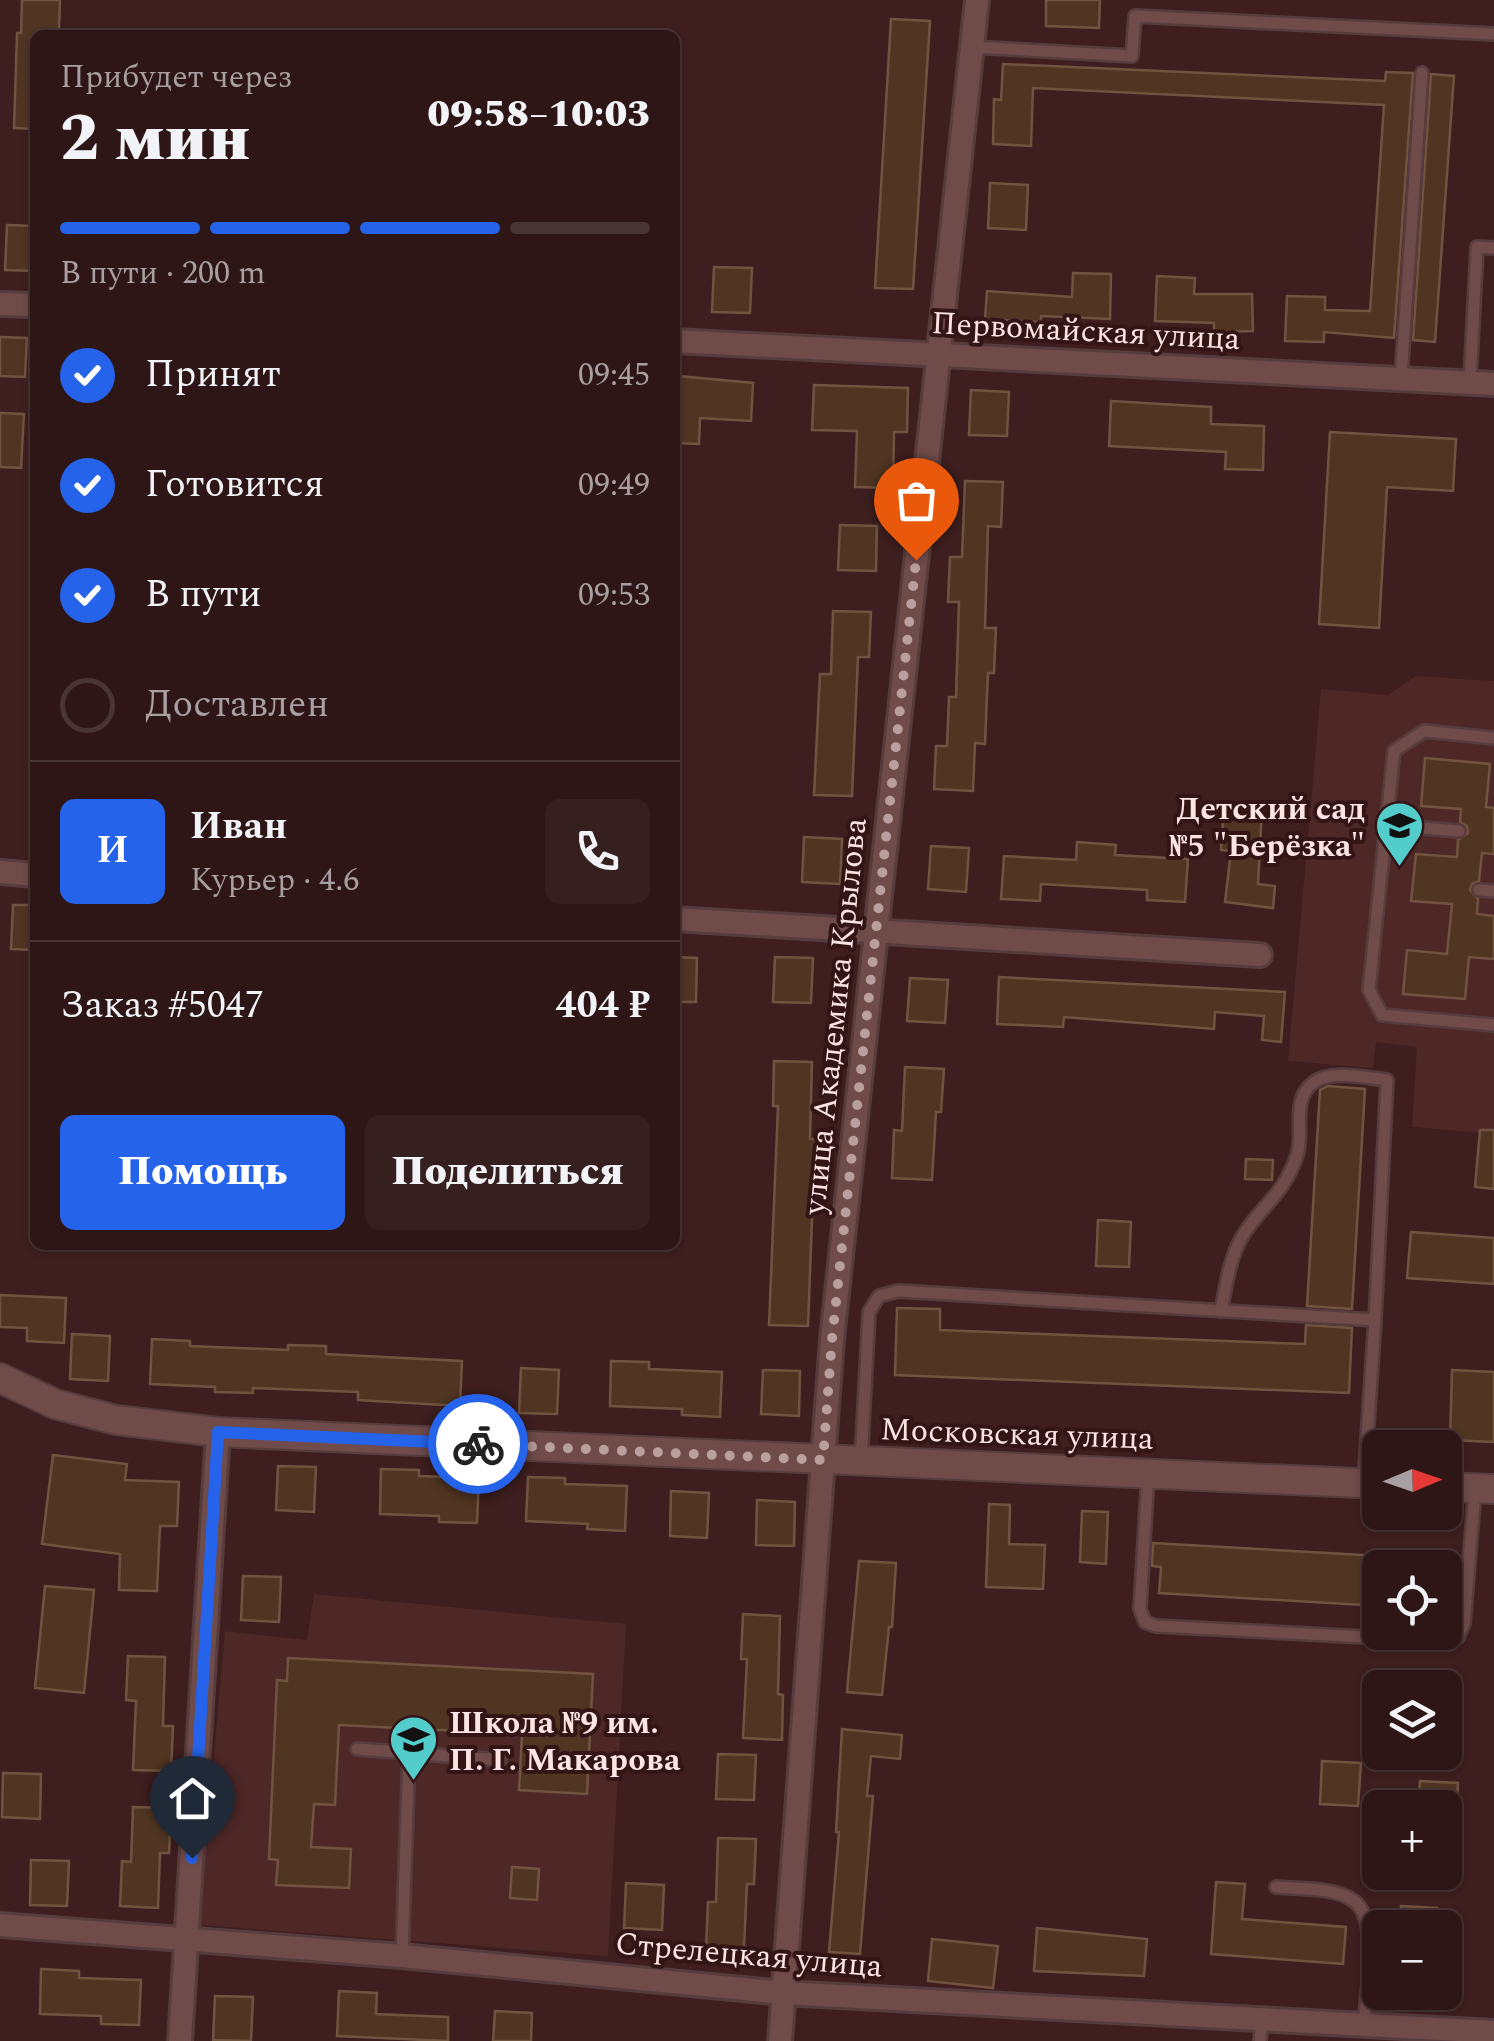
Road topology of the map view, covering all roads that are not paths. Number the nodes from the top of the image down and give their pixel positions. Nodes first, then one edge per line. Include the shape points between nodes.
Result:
1 (976, 0) edge
2 (1494, 34) edge
3 (973, 47) junction
4 (1422, 74) dead end
5 (1494, 248) edge
6 (0, 304) edge
7 (30, 306) edge
8 (680, 340) edge
9 (938, 355) junction
10 (1402, 378) junction
11 (1470, 382) junction
12 (1494, 384) edge
13 (1494, 738) edge
14 (1386, 825) junction
15 (1459, 831) dead end
16 (0, 872) edge
17 (30, 875) edge
18 (1478, 890) dead end
19 (1494, 891) edge
20 (680, 919) edge
21 (877, 933) junction
22 (1260, 955) dead end
23 (1494, 1024) edge
24 (1221, 1311) junction
25 (1375, 1320) junction
26 (0, 1378) edge
27 (1373, 1430) edge
28 (218, 1432) junction
29 (823, 1460) junction
30 (861, 1462) junction
31 (1148, 1474) junction
32 (1362, 1484) edge
33 (1485, 1488) edge
34 (357, 1748) dead end
35 (408, 1753) junction
36 (500, 1760) dead end
37 (1276, 1887) dead end
38 (0, 1924) edge
39 (187, 1938) junction
40 (402, 1956) junction
41 (784, 1993) junction
42 (1364, 2024) junction
43 (1261, 2030) edge
44 (1494, 2032) edge
45 (180, 2041) edge
46 (780, 2041) edge

1 - 3 street, улица Академика Крылова
2 - 3 lane via 1135,16 1132,56
3 - 9 street, улица Академика Крылова
4 - 10 lane
5 - 11 lane via 1477,247
6 - 7 street
8 - 9 street, Первомайская улица
9 - 10 street, Первомайская улица
9 - 21 street, улица Академика Крылова
10 - 11 street, Первомайская улица
11 - 12 street, Первомайская улица
13 - 14 lane via 1424,731 1394,751
14 - 15 lane
14 - 23 lane via 1369,990 1382,1016
16 - 17 street
18 - 19 lane
20 - 21 street
21 - 22 street
21 - 29 street, улица Академика Крылова
24 - 25 lane
24 - 25 lane via 1242,1237 1282,1191 1298,1153 1303,1094 1327,1076 1388,1080
24 - 30 lane via 898,1291 879,1296 869,1312
25 - 27 lane
26 - 28 street, Московская улица via 55,1404 116,1420
28 - 29 street, Московская улица
28 - 39 street
29 - 30 street, Московская улица
29 - 41 street, улица Академика Крылова
30 - 31 street, Московская улица
31 - 32 street, Московская улица
31 - 33 lane via 1144,1622 1441,1641 1458,1637 1464,1623
34 - 35 lane
35 - 36 lane
35 - 40 lane
37 - 42 lane via 1331,1893 1365,1913
38 - 39 street, Стрелецкая улица
39 - 40 street, Стрелецкая улица
39 - 45 street
40 - 41 street, Стрелецкая улица
41 - 43 street, Стрелецкая улица
41 - 46 street, улица Академика Крылова
42 - 43 street, Стрелецкая улица
42 - 44 street, Стрелецкая улица

